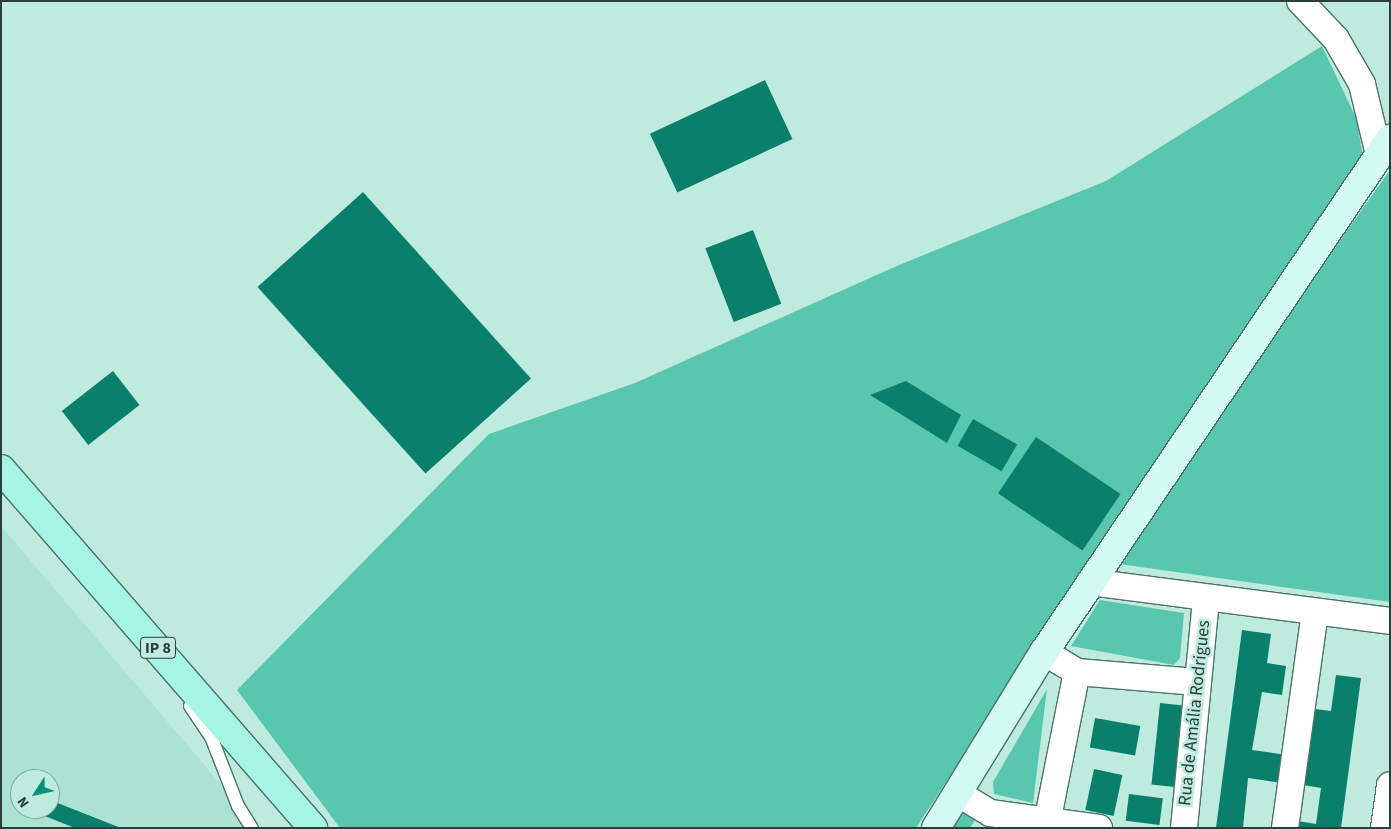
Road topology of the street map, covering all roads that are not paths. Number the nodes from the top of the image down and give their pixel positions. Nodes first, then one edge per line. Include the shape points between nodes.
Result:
1 (1300, 1) edge
2 (1384, 147) edge
3 (1, 469) edge
4 (1, 480) edge
5 (1090, 582) junction
6 (1206, 598) junction
7 (1315, 612) junction
8 (1390, 621) edge
9 (1044, 652) junction
10 (1077, 672) junction
11 (1197, 682) junction
12 (1390, 785) edge
13 (957, 793) junction
14 (1046, 825) edge
15 (252, 828) edge
16 (313, 828) edge
17 (936, 828) edge
18 (1099, 828) edge
19 (1184, 828) edge
20 (1285, 828) edge
21 (1384, 828) edge

1 - 2 street via 1336,39 1362,84
2 - 5 street
3 - 16 main road, IP 8
4 - 15 lane via 45,538 198,715 222,762 238,806
5 - 6 street
5 - 9 street
6 - 7 street
6 - 11 street, Rua de Amália Rodrigues
7 - 8 street
7 - 20 street
9 - 10 street
9 - 13 street
10 - 11 street
10 - 14 street
11 - 19 street, Rua de Amália Rodrigues
12 - 21 street
13 - 14 street via 990,813
13 - 17 street
14 - 18 street

